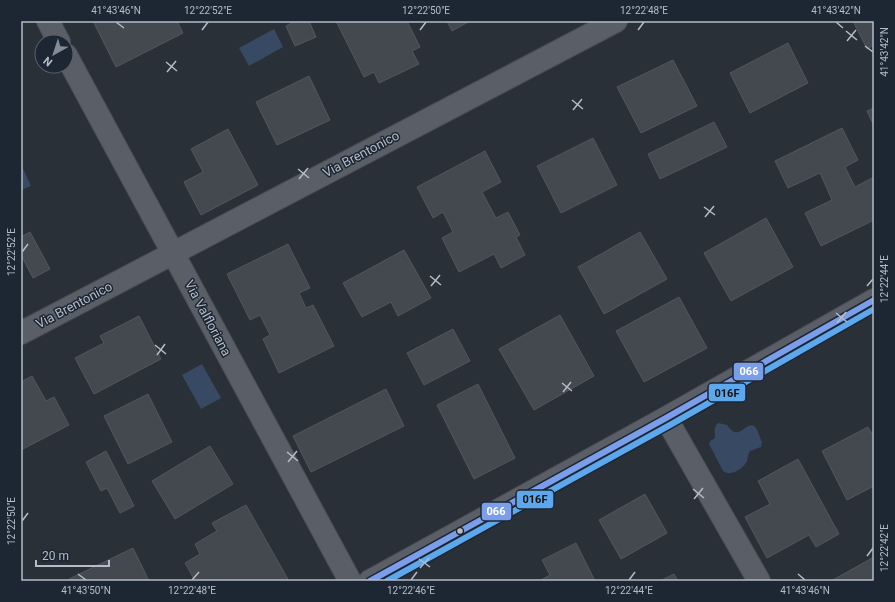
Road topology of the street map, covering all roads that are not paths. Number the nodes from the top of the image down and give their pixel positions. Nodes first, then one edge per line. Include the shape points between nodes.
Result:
1 (48, 21) edge
2 (616, 21) edge
3 (55, 34) edge
4 (74, 70) edge
5 (172, 253) junction
6 (874, 300) edge
7 (21, 333) edge
8 (666, 418) junction
9 (350, 581) edge
10 (370, 581) edge
11 (759, 581) edge

1 - 3 street
2 - 5 street, Via Brentonico
4 - 5 street, Via Valfloriana
5 - 7 street, Via Brentonico
5 - 9 street, Via Valfloriana
6 - 8 street
8 - 10 street
8 - 11 street

